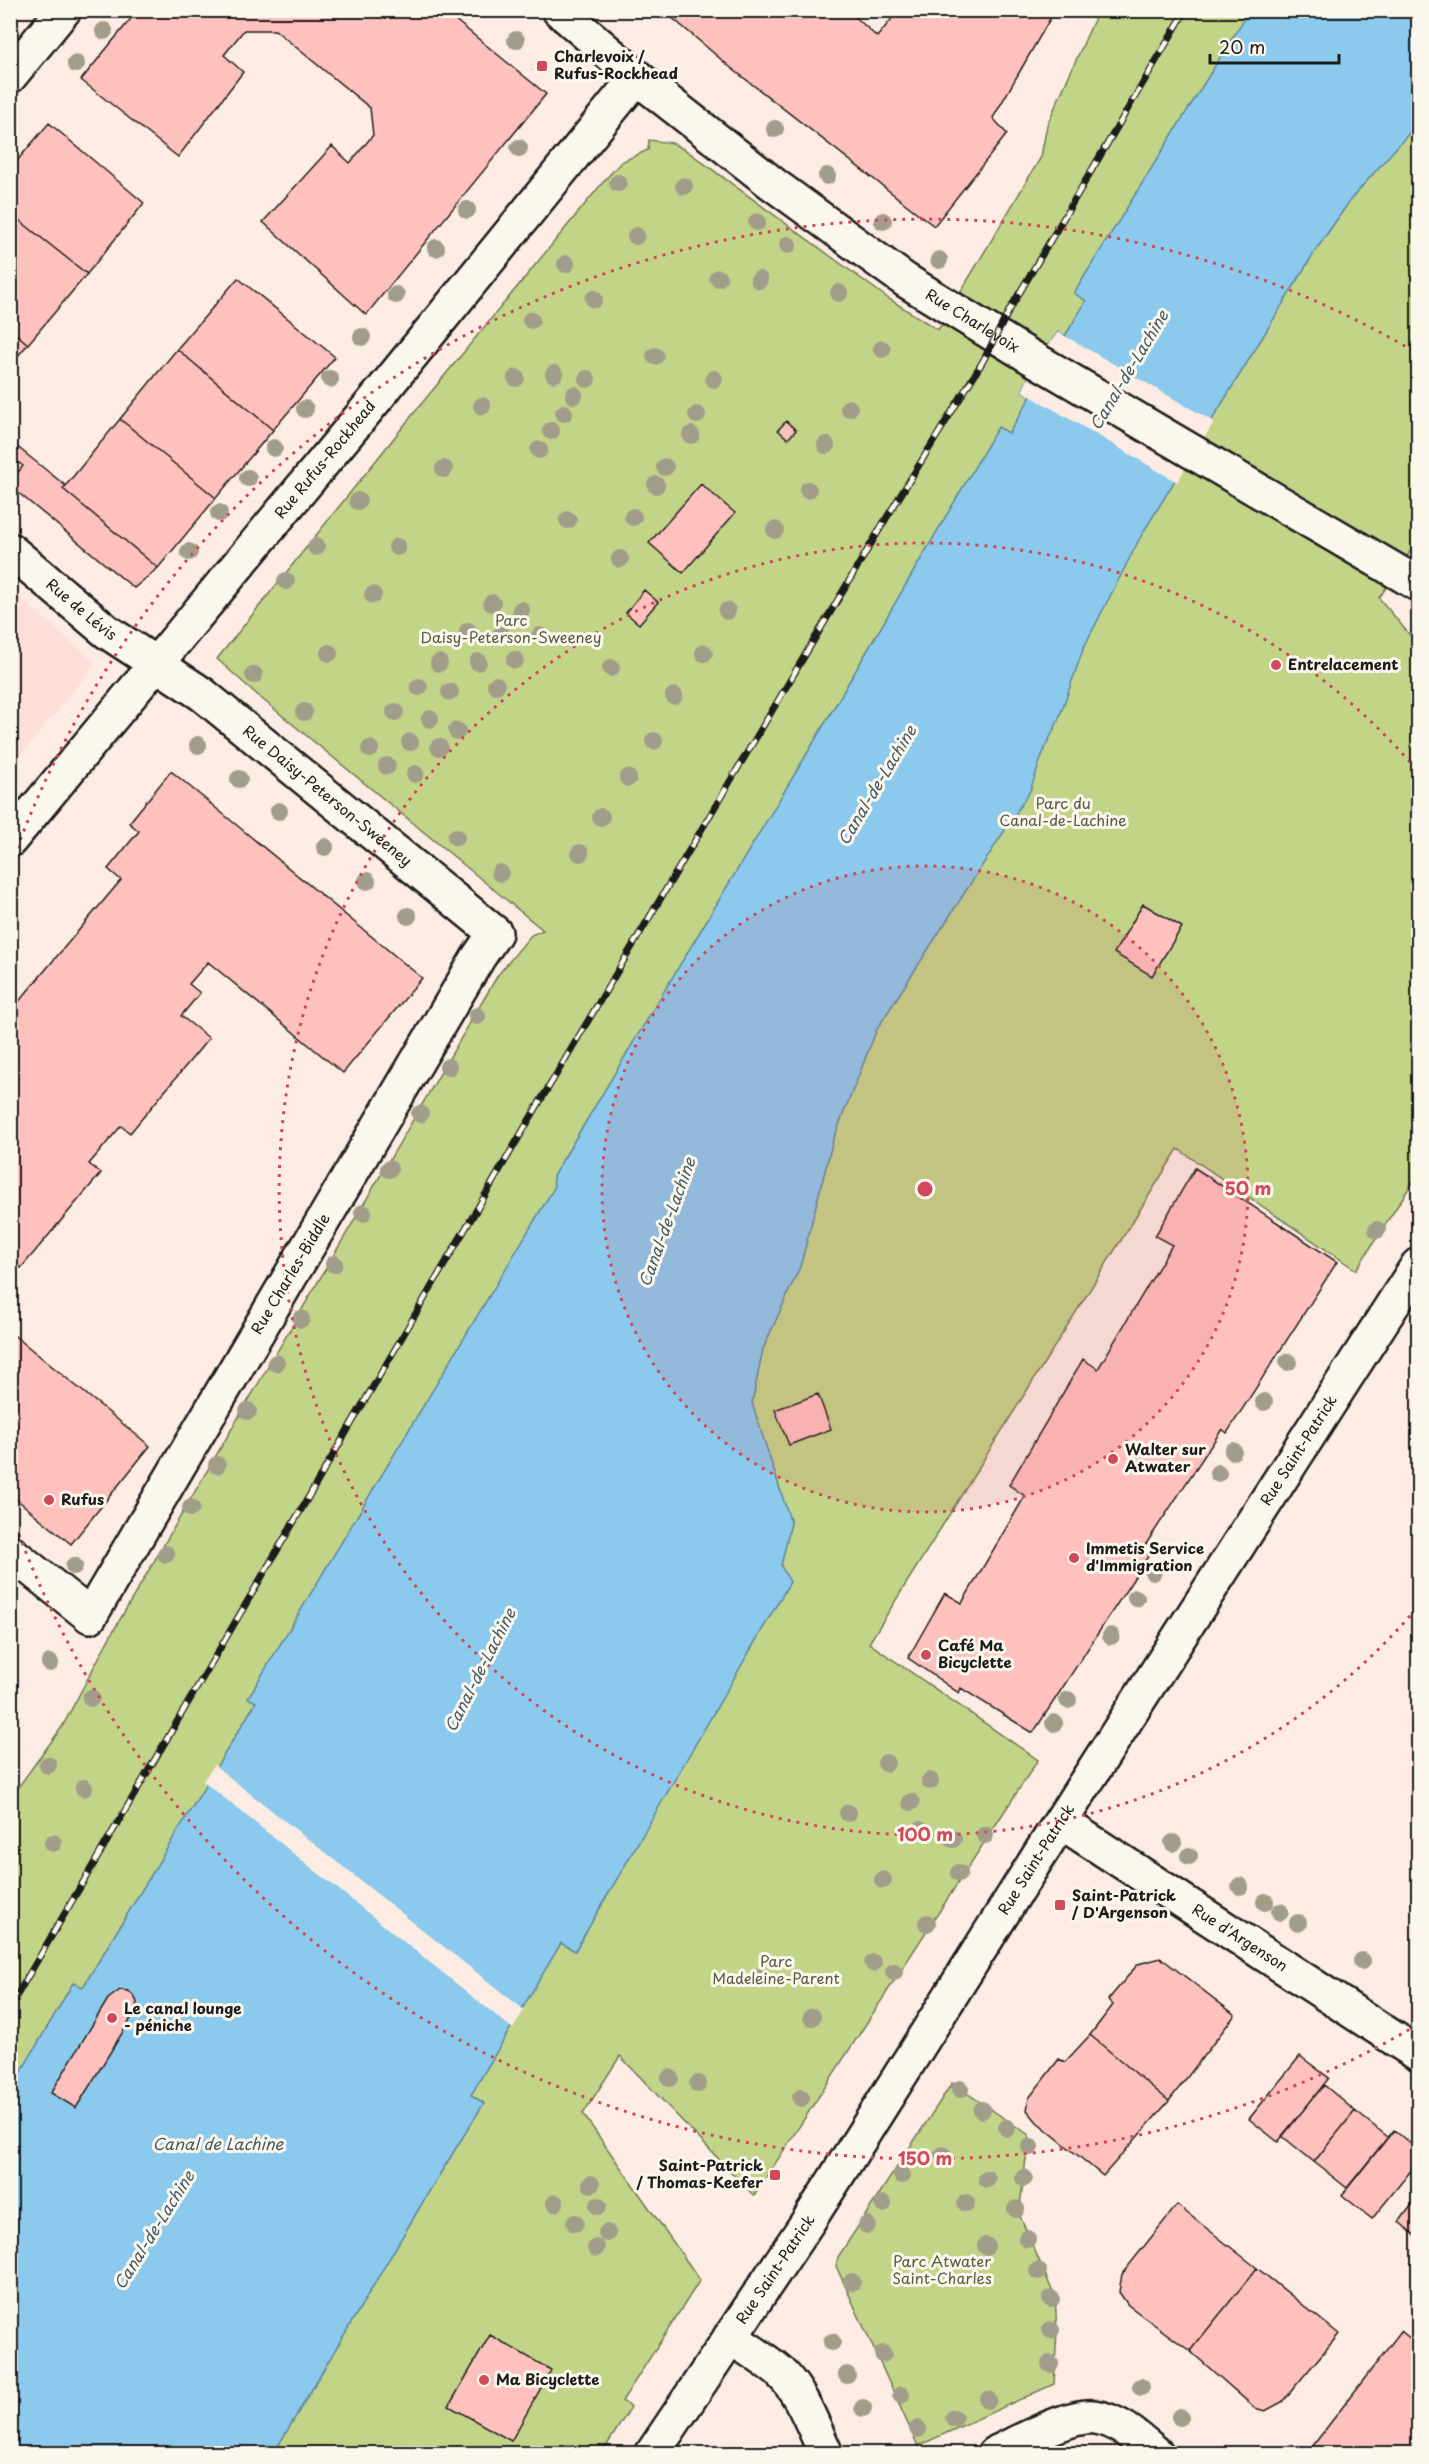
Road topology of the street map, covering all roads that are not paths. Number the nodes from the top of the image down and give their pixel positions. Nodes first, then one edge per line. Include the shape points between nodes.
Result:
1 (64, 10) edge
2 (559, 10) edge
3 (10, 76) edge
4 (637, 76) junction
5 (10, 550) edge
6 (1408, 577) edge
7 (156, 664) junction
8 (10, 840) edge
9 (495, 933) joint
10 (1419, 1265) edge
11 (10, 1552) edge
12 (1060, 1822) junction
13 (1416, 2048) edge
14 (730, 2337) junction
15 (652, 2454) edge
16 (826, 2454) edge
17 (994, 2454) edge
18 (1157, 2454) edge

1 - 3 street
2 - 4 street, Rue Charlevoix
4 - 6 street, Rue Charlevoix via 773,184 924,292
4 - 7 street, Rue Rufus-Rockhead
5 - 7 street, Rue de Lévis via 106,631
7 - 8 street, Rue Rufus-Rockhead
7 - 9 street, Rue Daisy-Peterson-Sweeney via 202,694
9 - 11 street, Rue Charles-Biddle via 90,1616
10 - 12 street, Rue Saint-Patrick
12 - 13 street, Rue d'Argenson
12 - 14 street, Rue Saint-Patrick via 809,2220
14 - 15 street, Rue Saint-Patrick
14 - 16 street via 788,2381
17 - 18 street via 1059,2425 1091,2416 1119,2426

